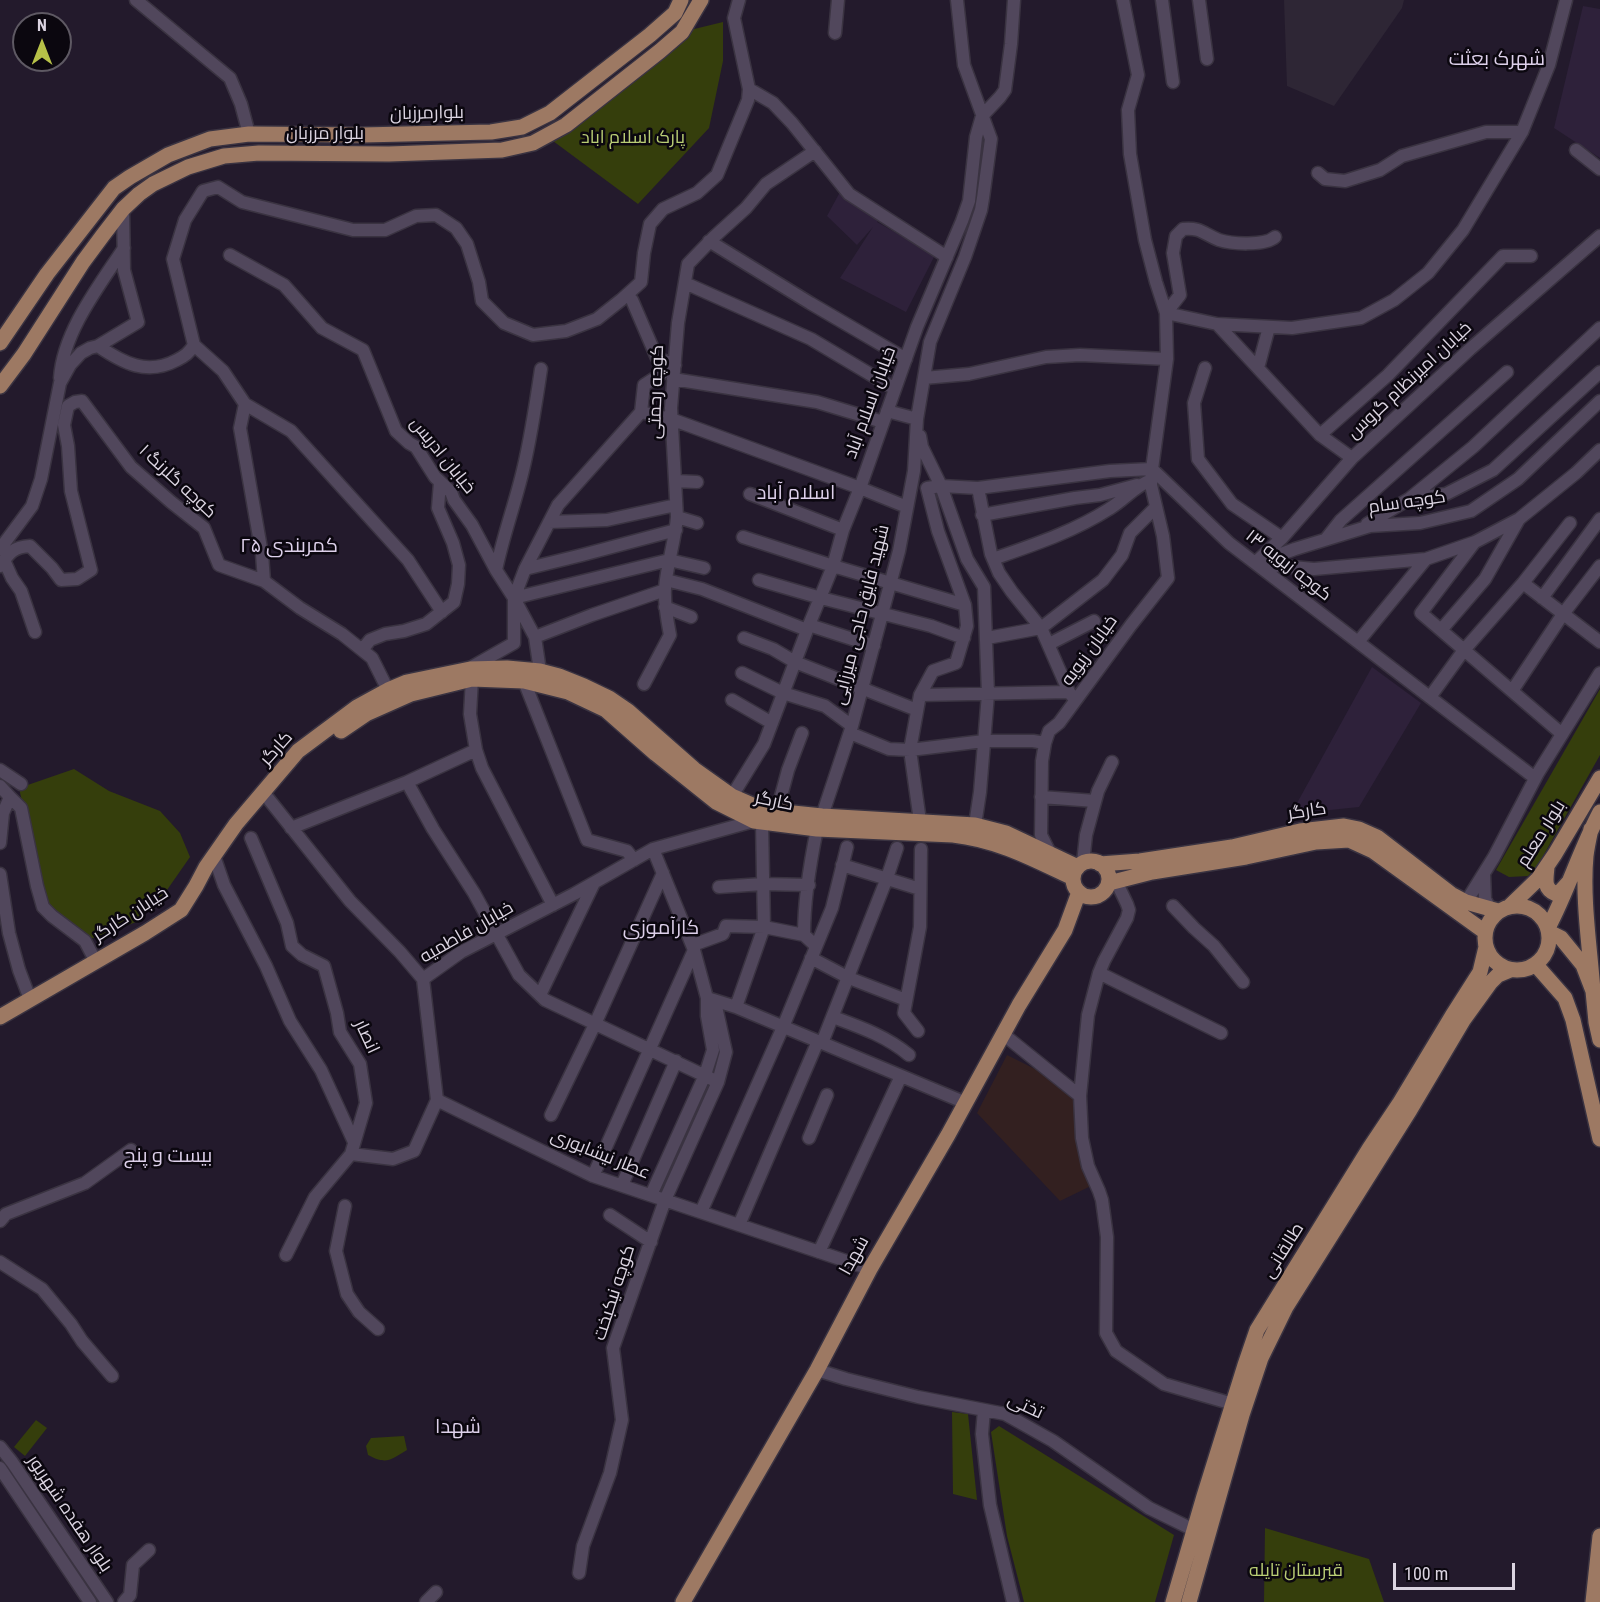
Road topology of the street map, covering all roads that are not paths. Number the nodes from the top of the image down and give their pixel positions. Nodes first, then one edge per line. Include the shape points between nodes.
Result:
1 (136, 0) edge
2 (681, 0) edge
3 (701, 0) edge
4 (739, 0) edge
5 (838, 0) edge
6 (957, 0) edge
7 (1014, 0) edge
8 (1123, 0) edge
9 (1162, 0) edge
10 (1199, 0) edge
11 (1566, 0) edge
12 (835, 33) dead end
13 (1207, 59) dead end
14 (1173, 82) dead end
15 (749, 89) junction
16 (982, 116) junction
17 (1522, 132) junction
18 (249, 134) junction
19 (1576, 150) dead end
20 (815, 151) junction
21 (1600, 169) edge
22 (1318, 173) dead end
23 (123, 209) junction
24 (1600, 236) edge
25 (1275, 237) dead end
26 (710, 241) junction
27 (124, 248) junction
28 (230, 255) dead end
29 (1531, 256) dead end
30 (947, 257) junction
31 (685, 283) junction
32 (632, 300) dead end
33 (1166, 312) junction
34 (1217, 324) junction
35 (1269, 327) junction
36 (1600, 328) edge
37 (0, 342) edge
38 (194, 345) junction
39 (98, 346) junction
40 (906, 358) junction
41 (1167, 359) junction
42 (675, 365) junction
43 (1205, 368) dead end
44 (1258, 368) junction
45 (541, 369) dead end
46 (1507, 372) dead end
47 (1600, 372) edge
48 (924, 378) junction
49 (673, 379) junction
50 (60, 382) junction
51 (0, 386) edge
52 (895, 389) junction
53 (1600, 401) edge
54 (245, 404) junction
55 (641, 411) junction
56 (885, 416) junction
57 (917, 418) junction
58 (671, 419) junction
59 (1320, 435) junction
60 (1600, 450) edge
61 (1352, 458) junction
62 (1148, 478) junction
63 (675, 481) junction
64 (440, 482) junction
65 (696, 482) dead end
66 (941, 486) junction
67 (860, 488) junction
68 (978, 488) junction
69 (750, 494) dead end
70 (1409, 499) junction
71 (907, 507) junction
72 (1156, 507) junction
73 (676, 511) junction
74 (982, 514) junction
75 (1519, 519) junction
76 (1600, 519) edge
77 (549, 522) junction
78 (697, 523) dead end
79 (1570, 523) dead end
80 (1358, 529) junction
81 (676, 530) junction
82 (843, 530) junction
83 (743, 537) dead end
84 (1282, 538) junction
85 (1326, 539) junction
86 (1475, 542) junction
87 (1, 558) edge
88 (1426, 559) junction
89 (669, 560) junction
90 (993, 560) junction
91 (1256, 563) junction
92 (833, 566) junction
93 (1600, 566) edge
94 (704, 568) dead end
95 (525, 569) junction
96 (496, 570) junction
97 (759, 580) dead end
98 (264, 581) junction
99 (890, 583) junction
100 (1523, 583) junction
101 (666, 585) junction
102 (514, 598) junction
103 (820, 598) junction
104 (1542, 598) junction
105 (965, 605) junction
106 (665, 607) junction
107 (442, 612) junction
108 (882, 614) junction
109 (1563, 614) junction
110 (691, 617) dead end
111 (1094, 621) dead end
112 (808, 628) junction
113 (1041, 628) junction
114 (1441, 630) junction
115 (35, 632) dead end
116 (535, 637) junction
117 (744, 638) dead end
118 (964, 638) junction
119 (987, 638) junction
120 (1358, 642) junction
121 (1600, 642) edge
122 (1048, 644) junction
123 (874, 646) junction
124 (362, 650) junction
125 (1464, 650) junction
126 (795, 662) junction
127 (540, 671) junction
128 (742, 673) dead end
129 (1600, 673) edge
130 (471, 674) junction
131 (524, 681) junction
132 (644, 684) dead end
133 (388, 690) junction
134 (862, 690) junction
135 (1512, 692) junction
136 (783, 693) junction
137 (988, 694) junction
138 (920, 695) junction
139 (1072, 696) junction
140 (1430, 697) junction
141 (732, 700) dead end
142 (917, 711) junction
143 (772, 723) junction
144 (851, 730) junction
145 (802, 733) dead end
146 (1562, 735) junction
147 (984, 741) junction
148 (1045, 743) junction
149 (476, 750) junction
150 (910, 750) junction
151 (1113, 762) dead end
152 (0, 770) edge
153 (1535, 778) junction
154 (1600, 778) edge
155 (407, 782) junction
156 (21, 784) dead end
157 (0, 786) edge
158 (267, 787) junction
159 (732, 796) junction
160 (10, 797) junction
161 (1041, 797) junction
162 (1095, 801) junction
163 (777, 812) junction
164 (1600, 812) edge
165 (920, 821) junction
166 (758, 822) junction
167 (819, 823) junction
168 (975, 825) junction
169 (291, 828) junction
170 (1591, 829) junction
171 (250, 838) dead end
172 (0, 843) edge
173 (847, 847) dead end
174 (897, 848) dead end
175 (653, 849) junction
176 (921, 849) dead end
177 (1050, 853) junction
178 (214, 856) junction
179 (634, 860) junction
180 (1100, 864) junction
181 (842, 865) junction
182 (1547, 867) junction
183 (663, 873) junction
184 (0, 874) edge
185 (1484, 874) junction
186 (1079, 875) junction
187 (888, 878) junction
188 (1113, 882) junction
189 (594, 883) junction
190 (1569, 883) junction
191 (763, 884) junction
192 (808, 885) junction
193 (719, 887) dead end
194 (920, 890) junction
195 (1099, 896) junction
196 (1466, 902) junction
197 (553, 905) junction
198 (1173, 906) dead end
199 (1499, 909) junction
200 (764, 927) junction
201 (1065, 930) junction
202 (1549, 930) junction
203 (495, 934) junction
204 (804, 935) junction
205 (1485, 939) junction
206 (694, 947) junction
207 (814, 952) junction
208 (96, 962) junction
209 (1536, 965) junction
210 (1510, 970) junction
211 (1099, 973) junction
212 (849, 978) junction
213 (423, 979) junction
214 (1243, 982) dead end
215 (1593, 991) junction
216 (540, 995) junction
217 (707, 998) junction
218 (30, 999) junction
219 (906, 1000) junction
220 (736, 1007) junction
221 (0, 1017) edge
222 (833, 1017) junction
223 (595, 1024) junction
224 (783, 1027) junction
225 (918, 1031) dead end
226 (1221, 1033) dead end
227 (1003, 1034) junction
228 (1577, 1035) junction
229 (1599, 1035) edge
230 (820, 1042) junction
231 (649, 1049) junction
232 (909, 1055) dead end
233 (676, 1061) junction
234 (705, 1075) junction
235 (901, 1076) junction
236 (1421, 1079) junction
237 (718, 1082) junction
238 (827, 1095) dead end
239 (1080, 1096) junction
240 (436, 1100) junction
241 (966, 1103) junction
242 (551, 1115) dead end
243 (809, 1138) dead end
244 (1600, 1139) edge
245 (352, 1148) junction
246 (131, 1150) dead end
247 (593, 1176) junction
248 (622, 1185) junction
249 (651, 1195) junction
250 (665, 1200) junction
251 (345, 1206) dead end
252 (701, 1212) junction
253 (610, 1215) dead end
254 (0, 1221) edge
255 (739, 1225) junction
256 (651, 1242) junction
257 (819, 1252) junction
258 (286, 1255) dead end
259 (0, 1262) edge
260 (870, 1269) junction
261 (378, 1329) dead end
262 (817, 1370) junction
263 (112, 1376) dead end
264 (1233, 1404) junction
265 (984, 1410) junction
266 (0, 1448) edge
267 (0, 1468) edge
268 (1201, 1532) junction
269 (1600, 1536) edge
270 (149, 1550) dead end
271 (579, 1573) dead end
272 (436, 1592) dead end
273 (90, 1602) edge
274 (107, 1602) edge
275 (124, 1602) edge
276 (426, 1602) edge
277 (683, 1602) edge
278 (1013, 1602) edge
279 (1173, 1602) edge
280 (1189, 1602) edge
281 (1593, 1602) edge

1 - 18 street via 230,78
2 - 18 main road, بلوارمرزبان via 675,13 650,35 550,113 522,127 479,133
3 - 23 main road, بلوار مرزبان via 682,32 660,51 566,125 533,143 502,150 225,156 188,167 153,184
4 - 15 street via 734,18
5 - 12 street
6 - 16 street, خیابان اسلام آباد via 964,65
7 - 16 street via 1005,90
8 - 33 street via 1138,75 1128,110 1130,154 1145,240
9 - 14 street
10 - 13 street
11 - 17 street via 1549,65
15 - 20 street via 773,103
15 - 38 street via 717,175 697,193 663,209 650,224 641,282 597,319 566,331 533,335 504,323 482,301 467,244 456,228 436,215 416,216 385,230 353,230 242,202 218,187 203,191 185,220 173,259
16 - 30 street, خیابان اسلام آباد via 969,201
16 - 48 street, خیابان اسلام آباد via 991,140 981,210 930,342
17 - 22 street via 1486,132 1454,140 1402,156 1380,170 1345,181 1325,179
17 - 35 street via 1464,230 1428,273 1394,300 1361,318 1292,328
18 - 37 main road, بلوارمرزبان via 210,139 168,155 114,188
19 - 21 street
20 - 26 street, کوچه رحمتی via 766,184
20 - 30 street via 849,194
23 - 27 street
23 - 51 main road, بلوار مرزبان
24 - 61 street, خیابان امیرنظام گروس
25 - 33 street via 1259,243 1238,243 1192,228 1183,229 1176,236 1173,254 1180,295
26 - 31 street, کوچه رحمتی via 688,264
26 - 40 street
27 - 39 street via 124,270 138,322
27 - 50 street via 82,311 61,362
28 - 64 street, خیابان ادریس via 284,285 322,328 363,350 396,431 416,447
29 - 59 street via 1503,256 1388,375
30 - 40 street, خیابان اسلام آباد
31 - 42 street, کوچه رحمتی
31 - 52 street via 812,339
32 - 42 street via 657,358
33 - 34 street
33 - 41 street
34 - 35 street
34 - 44 street
35 - 44 street
36 - 70 street via 1473,447
38 - 39 street via 188,354 170,364 144,368 118,359
38 - 54 street via 223,371
39 - 50 street via 81,353
40 - 52 street, خیابان اسلام آباد
41 - 48 street via 1046,357 969,374
41 - 62 street
42 - 49 street, کوچه رحمتی
42 - 55 street via 644,385
43 - 84 street via 1194,403 1198,459 1232,504
44 - 59 street
45 - 96 street via 522,473
46 - 85 street via 1341,520
47 - 70 street via 1493,470 1446,494
48 - 57 street, خیابان اسلام آباد
49 - 56 street
49 - 58 street, کوچه رحمتی
50 - 87 street via 32,506
52 - 56 street, خیابان اسلام آباد
53 - 80 street, کوچه سام via 1518,479 1471,511 1420,523
54 - 98 street via 240,428
54 - 107 street via 291,431 408,560
55 - 58 street
55 - 77 street via 558,506
56 - 57 street
56 - 67 street, خیابان اسلام آباد
57 - 66 street via 922,447
57 - 71 street, شهید فایق حاجی میرزایی
58 - 63 street, کوچه رحمتی
58 - 67 street
59 - 61 street
60 - 75 street
61 - 84 street, خیابان امیرنظام گروس
62 - 68 street via 1110,471
62 - 72 street, خیابان زیویه
62 - 74 street via 1100,495
62 - 90 street via 1110,509 1061,535
62 - 91 street, کوچه زیویه ۱۳
63 - 65 street
63 - 73 street, کوچه رحمتی
64 - 96 street, خیابان ادریس via 451,492
64 - 107 street via 438,508 459,565 454,602
66 - 68 street
66 - 105 street via 927,488
66 - 119 street via 967,559 984,587
67 - 71 street
67 - 82 street, خیابان اسلام آباد
68 - 74 street
69 - 82 street
70 - 80 street
71 - 99 street, شهید فایق حاجی میرزایی
72 - 113 street via 1130,533 1122,555 1103,580
72 - 139 street, خیابان زیویه via 1168,578
73 - 77 street via 607,520
73 - 78 street
73 - 81 street, کوچه رحمتی
74 - 90 street
75 - 86 street
75 - 114 street via 1485,579
76 - 104 street
77 - 95 street
79 - 100 street
80 - 85 street, کوچه سام
81 - 89 street, کوچه رحمتی
81 - 95 street
82 - 92 street, خیابان اسلام آباد
83 - 92 street
84 - 91 street, خیابان امیرنظام گروس
85 - 91 street, کوچه سام
86 - 88 street
86 - 114 street via 1421,613
87 - 98 street, کوچه گلرنگ ۱ via 30,546 61,580 76,579 91,570 71,491 64,425 68,406 82,401 131,466 204,528 219,565
87 - 115 street via 21,591
88 - 91 street via 1314,569
88 - 120 street
89 - 94 street
89 - 101 street, کوچه رحمتی
89 - 102 street
90 - 113 street
91 - 120 street, کوچه زیویه ۱۳
92 - 99 street
92 - 103 street, خیابان اسلام آباد
93 - 109 street
95 - 102 street
96 - 102 street, خیابان ادریس
97 - 103 street
98 - 124 street, کوچه گلرنگ ۱
99 - 105 street
99 - 108 street, شهید فایق حاجی میرزایی
100 - 104 street
100 - 125 street
101 - 106 street, کوچه رحمتی
101 - 112 street via 702,589
101 - 116 street
102 - 116 street, خیابان ادریس
102 - 130 street via 514,643
103 - 108 street
103 - 112 street, خیابان اسلام آباد
104 - 109 street
105 - 118 street via 968,626
106 - 110 street
106 - 132 street, کوچه رحمتی via 670,635
107 - 124 street via 426,624 370,640
108 - 118 street
108 - 123 street, شهید فایق حاجی میرزایی
109 - 121 street
109 - 135 street
111 - 122 street
112 - 123 street
112 - 126 street, خیابان اسلام آباد
113 - 119 street
113 - 122 street
114 - 125 street
116 - 127 street, خیابان ادریس
117 - 126 street
118 - 138 street via 956,663 933,671
119 - 137 street
120 - 140 street, کوچه زیویه ۱۳
122 - 139 street
123 - 134 street, شهید فایق حاجی میرزایی
124 - 133 street, کوچه گلرنگ ۱ via 372,658
125 - 135 street
125 - 140 street
126 - 134 street
126 - 136 street, خیابان اسلام آباد
127 - 130 main road, کارگر via 507,668
127 - 159 main road, کارگر via 609,698
128 - 136 street
129 - 146 street
130 - 131 main road, کارگر
130 - 133 main road, کارگر via 407,682
130 - 149 street via 470,714
130 - 158 main road, کارگر via 366,714
131 - 166 main road, کارگر via 568,692 606,710 716,802
131 - 179 street via 586,840 627,851
133 - 158 main road, کارگر via 357,707 298,751
134 - 142 street
134 - 144 street, شهید فایق حاجی میرزایی
135 - 146 street
136 - 143 street, خیابان اسلام آباد
136 - 144 street via 825,706
137 - 138 street
137 - 139 street
137 - 147 street
138 - 142 street
139 - 148 street, خیابان زیویه
140 - 153 street, کوچه زیویه ۱۳
141 - 143 street
142 - 150 street
143 - 159 street, خیابان اسلام آباد via 764,744
144 - 150 street via 889,749
144 - 167 street, شهید فایق حاجی میرزایی
145 - 163 street
146 - 153 street
147 - 148 street
147 - 150 street
147 - 168 street
148 - 161 street, خیابان زیویه
149 - 155 street
149 - 197 street
150 - 165 street
151 - 162 street
152 - 156 street
153 - 185 street
154 - 182 main road, بلوار معلم
155 - 169 street
155 - 203 street
157 - 160 street
158 - 169 street, خیابان فاطمیه
158 - 178 main road, خیابان کارگر
159 - 163 main road, کارگر
160 - 172 street via 3,813
160 - 208 street via 21,808 43,907 85,941
161 - 162 street
161 - 177 street, خیابان زیویه via 1041,835
162 - 186 street
163 - 167 main road, کارگر
164 - 170 main road
165 - 167 main road, کارگر
165 - 168 main road, کارگر
166 - 167 main road, کارگر
166 - 175 street, خیابان فاطمیه
166 - 191 street
167 - 186 main road, کارگر via 975,838
167 - 192 street, شهید فایق حاجی میرزایی
168 - 177 main road, کارگر via 1006,833
169 - 213 street, خیابان فاطمیه via 350,901
170 - 190 main road
170 - 215 main road via 1585,875
171 - 245 street, انصار via 288,923 292,946 324,966 340,1032 360,1064 366,1103
173 - 181 street
174 - 187 street
175 - 179 street, خیابان فاطمیه
175 - 183 street
176 - 194 street
177 - 186 main road, کارگر
178 - 208 main road, خیابان کارگر via 181,910
178 - 245 street via 224,885 290,1021 321,1070
179 - 189 street, خیابان فاطمیه
180 - 186 main road via 1092,861
180 - 188 main road
180 - 196 main road, کارگر via 1232,847 1300,831 1344,826 1377,837
181 - 187 street
181 - 207 street via 832,908
182 - 190 main road via 1545,880 1551,892 1559,893
182 - 199 main road, بلوار معلم via 1538,879
183 - 206 street
183 - 223 street
184 - 218 street via 9,933
185 - 196 street
185 - 199 street via 1485,899
186 - 195 main road via 1090,897
186 - 201 main road
187 - 194 street
187 - 212 street
188 - 195 main road
188 - 205 main road, کارگر via 1316,842 1349,840 1373,851
188 - 211 street via 1129,910
189 - 197 street, خیابان فاطمیه
189 - 216 street
190 - 202 main road
191 - 192 street
191 - 193 street
191 - 200 street
192 - 204 street, شهید فایق حاجی میرزایی
194 - 219 street via 920,927
195 - 201 main road
196 - 199 main road, کارگر
197 - 203 street, خیابان فاطمیه
198 - 214 street via 1230,963
199 - 202 main road via 1522,906 1533,910
199 - 205 main road via 1490,920
200 - 204 street
200 - 206 street via 726,926 723,934
200 - 220 street
201 - 227 main road, شهدا
202 - 209 main road via 1547,950
202 - 215 main road via 1583,965
203 - 213 street, خیابان فاطمیه
203 - 216 street via 519,975
204 - 207 street
205 - 210 main road via 1491,957
205 - 236 main road, طالقانی via 1480,972
206 - 217 street
206 - 231 street
207 - 212 street
207 - 224 street
208 - 218 main road, خیابان کارگر
209 - 210 main road
209 - 228 main road via 1565,998
210 - 236 main road, طالقانی via 1498,975 1481,993
211 - 226 street
211 - 239 street via 1088,1015
212 - 219 street
212 - 222 street
213 - 240 street
215 - 229 main road
216 - 223 street
217 - 220 street
217 - 234 street via 713,1050
217 - 237 street, کوچه نیکبخت via 717,1011 726,1052
218 - 221 main road, خیابان کارگر
219 - 225 street via 904,1013
220 - 224 street
222 - 230 street
222 - 232 street via 896,1044
223 - 231 street
223 - 242 street
224 - 230 street
224 - 252 street
227 - 239 street
227 - 241 main road, شهدا
228 - 229 main road
228 - 244 main road
230 - 235 street
230 - 255 street
231 - 233 street
231 - 247 street
233 - 234 street
233 - 248 street
234 - 237 street
234 - 249 street
235 - 241 street
235 - 257 street
236 - 264 main road, طالقانی via 1369,1149 1257,1330
236 - 268 main road, طالقانی via 1286,1307 1265,1350
237 - 250 street, کوچه نیکبخت
238 - 243 street
239 - 264 street via 1082,1138 1088,1166 1100,1191 1107,1237 1106,1333 1116,1351 1164,1384
240 - 245 street via 414,1151 393,1159
240 - 247 street, عطار نیشابوری
241 - 260 main road, شهدا
245 - 258 street, انصار via 315,1197
246 - 254 street via 86,1183 6,1214
247 - 248 street, عطار نیشابوری
248 - 249 street, عطار نیشابوری
249 - 250 street, عطار نیشابوری
250 - 252 street, عطار نیشابوری
250 - 256 street, کوچه نیکبخت
251 - 261 street via 336,1251 347,1294
252 - 255 street, عطار نیشابوری
253 - 256 street
255 - 257 street, عطار نیشابوری
256 - 271 street, کوچه نیکبخت via 613,1348 622,1420 610,1473 583,1546
257 - 260 street, عطار نیشابوری
259 - 263 street via 42,1289
260 - 262 main road, شهدا
262 - 265 street, تختی
262 - 277 main road, شهدا
264 - 268 main road, طالقانی
265 - 268 street, تختی via 1005,1414 1053,1441 1149,1508
265 - 278 street via 982,1434 990,1505
266 - 274 street, بلوار هفده شهریور
267 - 273 street, بلوار هفده شهریور
268 - 279 main road, طالقانی
268 - 280 main road, طالقانی
269 - 281 main road
270 - 275 street via 133,1564 130,1595
272 - 276 street

